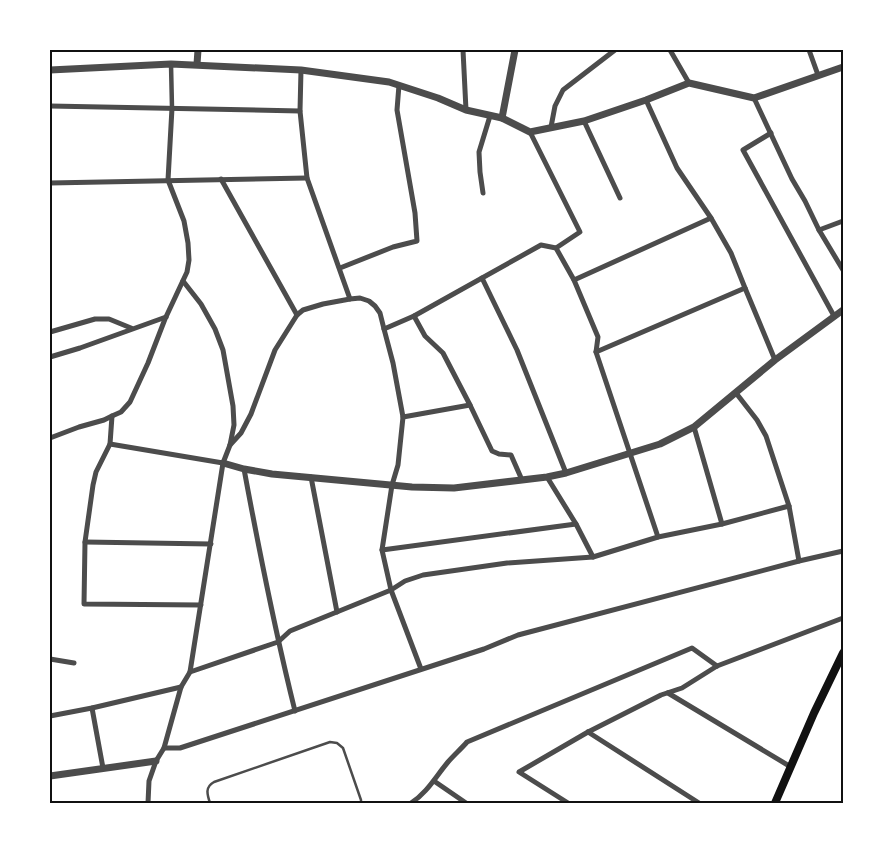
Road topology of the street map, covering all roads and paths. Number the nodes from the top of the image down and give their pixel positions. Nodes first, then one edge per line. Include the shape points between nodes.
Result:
1 (198, 50) edge
2 (463, 50) edge
3 (515, 50) edge
4 (616, 50) edge
5 (670, 50) edge
6 (809, 50) edge
7 (171, 64) junction
8 (197, 64) junction
9 (843, 67) edge
10 (50, 70) edge
11 (301, 70) junction
12 (818, 75) junction
13 (689, 83) junction
14 (399, 85) junction
15 (754, 98) junction
16 (646, 100) junction
17 (50, 106) edge
18 (172, 108) junction
19 (300, 110) junction
20 (466, 110) junction
21 (490, 116) junction
22 (502, 118) junction
23 (584, 120) junction
24 (551, 127) junction
25 (530, 132) junction
26 (771, 133) junction
27 (307, 178) junction
28 (221, 179) junction
29 (168, 180) junction
30 (50, 183) edge
31 (483, 193) dead end
32 (620, 198) dead end
33 (711, 218) junction
34 (843, 221) edge
35 (819, 230) junction
36 (556, 248) junction
37 (340, 268) junction
38 (843, 270) edge
39 (482, 278) junction
40 (574, 280) junction
41 (183, 281) junction
42 (745, 288) junction
43 (350, 299) junction
44 (843, 310) edge
45 (297, 315) junction
46 (414, 316) junction
47 (834, 316) junction
48 (166, 317) junction
49 (132, 329) junction
50 (384, 329) junction
51 (50, 332) edge
52 (596, 352) junction
53 (50, 357) edge
54 (775, 360) junction
55 (736, 393) junction
56 (470, 405) junction
57 (112, 416) junction
58 (403, 417) junction
59 (694, 427) junction
60 (50, 438) edge
61 (110, 444) junction
62 (230, 445) junction
63 (630, 452) junction
64 (223, 463) junction
65 (244, 469) junction
66 (566, 473) junction
67 (547, 477) junction
68 (311, 478) junction
69 (522, 480) junction
70 (392, 486) junction
71 (789, 506) junction
72 (576, 524) junction
73 (722, 524) junction
74 (658, 538) junction
75 (85, 542) junction
76 (211, 544) junction
77 (382, 550) junction
78 (843, 552) edge
79 (593, 557) junction
80 (799, 561) junction
81 (391, 590) junction
82 (201, 605) junction
83 (337, 612) junction
84 (843, 618) edge
85 (278, 642) junction
86 (843, 653) edge
87 (50, 659) edge
88 (74, 663) dead end
89 (717, 666) junction
90 (421, 669) junction
91 (190, 672) junction
92 (181, 687) junction
93 (668, 693) junction
94 (92, 708) junction
95 (295, 711) junction
96 (50, 716) edge
97 (588, 732) junction
98 (164, 748) junction
99 (156, 761) junction
100 (790, 767) junction
101 (103, 768) junction
102 (50, 776) edge
103 (434, 781) junction
104 (148, 803) edge
105 (210, 803) edge
106 (361, 803) edge
107 (411, 803) edge
108 (466, 803) edge
109 (568, 803) edge
110 (699, 803) edge
111 (775, 803) edge

1 - 8 street
2 - 20 street
3 - 22 street
4 - 24 street via 562,90
5 - 13 street
6 - 12 street
7 - 8 street
7 - 10 street
7 - 18 street
8 - 11 street
9 - 12 street
11 - 14 street
11 - 19 street
12 - 15 street
13 - 15 street
13 - 16 street
14 - 20 street
14 - 37 street via 398,110 417,241
15 - 26 street
16 - 23 street
16 - 33 street via 677,168
17 - 18 street
18 - 19 street
18 - 29 street
19 - 27 street
20 - 21 street
21 - 22 street
21 - 31 street via 479,152
22 - 25 street
23 - 24 street
23 - 32 street
24 - 25 street
25 - 36 street via 580,232
26 - 35 street
26 - 47 street via 743,150
27 - 28 street
27 - 37 street
28 - 29 street
28 - 45 street
29 - 30 street
29 - 41 street via 184,221 188,243 190,260
33 - 40 street
33 - 42 street via 731,253
34 - 35 street
35 - 38 street
36 - 39 street via 541,245
36 - 40 street
37 - 43 street
39 - 46 street
39 - 66 street via 516,350
40 - 52 street via 598,337
41 - 48 street
41 - 62 street via 201,304 223,350 234,425
42 - 52 street
42 - 54 street
43 - 45 street via 303,310
43 - 50 street via 360,298 375,306
44 - 47 street
45 - 62 street via 275,350 251,414
46 - 50 street
46 - 56 street via 425,336 443,353
47 - 54 street
48 - 49 street
48 - 57 street via 130,402
49 - 51 street via 109,319 95,319
49 - 53 street
50 - 58 street
52 - 63 street
54 - 55 street
55 - 59 street
55 - 71 street via 766,436
56 - 58 street
56 - 69 street via 492,451 510,455
57 - 60 street
57 - 61 street
58 - 70 street via 398,465
59 - 63 street via 660,444
59 - 73 street
61 - 64 street
61 - 75 street via 96,472
62 - 64 street
63 - 66 street
63 - 74 street
64 - 65 street
64 - 76 street
65 - 68 street
65 - 85 street
66 - 67 street
67 - 69 street
67 - 72 street
68 - 70 street
68 - 83 street
69 - 70 street via 454,488
70 - 77 street
71 - 73 street
71 - 80 street
72 - 77 street
72 - 79 street
73 - 74 street
74 - 79 street
75 - 76 street
75 - 82 street via 84,604
76 - 82 street
77 - 81 street
78 - 80 street
79 - 81 street via 507,563 423,575
80 - 90 street via 518,635
81 - 83 street
81 - 90 street
82 - 91 street
83 - 85 street via 290,631
84 - 89 street
85 - 91 street
85 - 95 street
86 - 100 main road
87 - 88 street
89 - 93 street
89 - 103 street via 692,648 467,742
90 - 95 street
91 - 92 street
92 - 94 street
92 - 98 street
93 - 97 street
93 - 100 street
94 - 96 street
94 - 101 street
95 - 98 street via 180,748
97 - 109 street via 519,772
97 - 110 street
98 - 99 street
99 - 101 street
99 - 104 street via 149,781
100 - 111 main road
101 - 102 street
103 - 107 street
103 - 108 street
105 - 106 lane via 207,793 212,783 330,742 343,748

